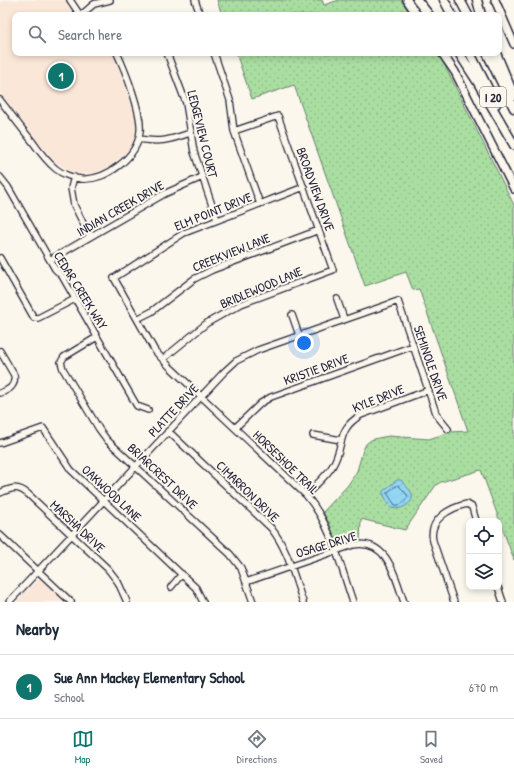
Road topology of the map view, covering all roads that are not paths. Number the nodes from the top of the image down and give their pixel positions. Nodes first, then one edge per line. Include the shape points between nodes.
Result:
1 (70, 0) edge
2 (110, 0) edge
3 (195, 0) edge
4 (407, 0) edge
5 (417, 0) edge
6 (444, 0) edge
7 (460, 0) edge
8 (477, 0) edge
9 (495, 0) edge
10 (78, 12) edge
11 (84, 12) edge
12 (199, 12) edge
13 (415, 12) edge
14 (427, 12) edge
15 (450, 12) edge
16 (466, 12) edge
17 (480, 12) edge
18 (500, 12) edge
19 (502, 16) edge
20 (514, 44) edge
21 (118, 56) edge
22 (168, 56) edge
23 (215, 56) edge
24 (444, 56) edge
25 (461, 56) edge
26 (472, 56) edge
27 (488, 56) edge
28 (497, 56) edge
29 (514, 96) edge
30 (0, 100) edge
31 (514, 108) edge
32 (234, 131) junction
33 (190, 133) junction
34 (139, 139) junction
35 (514, 141) edge
36 (514, 144) edge
37 (0, 177) edge
38 (74, 177) junction
39 (202, 177) junction
40 (304, 187) junction
41 (514, 189) edge
42 (260, 204) junction
43 (217, 220) junction
44 (319, 230) junction
45 (90, 237) junction
46 (0, 258) edge
47 (50, 260) junction
48 (333, 270) joint
49 (114, 278) joint
50 (75, 299) junction
51 (337, 299) dead end
52 (398, 301) joint
53 (292, 315) dead end
54 (344, 318) junction
55 (137, 319) junction
56 (299, 335) junction
57 (97, 337) junction
58 (413, 346) junction
59 (0, 351) edge
60 (163, 359) junction
61 (429, 390) junction
62 (0, 393) edge
63 (201, 396) junction
64 (148, 410) dead end
65 (235, 428) junction
66 (448, 429) dead end
67 (168, 431) junction
68 (313, 435) dead end
69 (341, 440) junction
70 (0, 443) edge
71 (136, 465) junction
72 (0, 493) edge
73 (306, 495) junction
74 (104, 500) junction
75 (475, 518) edge
76 (0, 534) edge
77 (71, 535) junction
78 (336, 551) junction
79 (291, 566) junction
80 (38, 570) junction
81 (182, 574) junction
82 (246, 582) junction
83 (171, 587) dead end
84 (499, 590) edge
85 (9, 602) edge
86 (71, 602) edge
87 (127, 602) edge
88 (203, 602) edge
89 (253, 602) edge
90 (303, 602) edge
91 (353, 602) edge
92 (404, 602) edge
93 (454, 602) edge
94 (504, 602) edge

1 - 10 street
2 - 11 street via 94,4
3 - 12 street
4 - 13 main road
5 - 14 highway
6 - 15 highway
7 - 16 highway
8 - 17 highway
9 - 18 main road
19 - 20 main road
21 - 34 street via 138,112
22 - 33 street, LEDGEVIEW COURT via 186,103
23 - 32 street via 230,100
24 - 41 main road
25 - 36 highway
26 - 35 highway, I 20
27 - 31 highway, I 20
28 - 29 highway
30 - 38 street via 45,159 56,169
32 - 40 street, BROADVIEW DRIVE via 278,116
32 - 42 street
33 - 34 street via 162,141
33 - 39 street, LEDGEVIEW COURT
34 - 38 street via 128,157 106,174 94,178
37 - 47 street, CEDAR CREEK WAY
38 - 45 street via 71,188 74,205
39 - 43 street, LEDGEVIEW COURT
39 - 45 street, INDIAN CREEK DRIVE via 164,194
40 - 42 street, ELM POINT DRIVE
40 - 44 street, BROADVIEW DRIVE
42 - 43 street, ELM POINT DRIVE
43 - 49 street, ELM POINT DRIVE via 184,233
44 - 48 street, BROADVIEW DRIVE
44 - 55 street, CREEKVIEW LANE via 212,270 194,279 151,312
45 - 47 street, INDIAN CREEK DRIVE
46 - 50 street via 34,318
47 - 50 street, CEDAR CREEK WAY
48 - 60 street, BRIDLEWOOD LANE via 241,304 208,323
49 - 55 street, HORSESHOE TRAIL
50 - 57 street, CEDAR CREEK WAY
51 - 54 street
52 - 54 street, PLATTE DRIVE
52 - 58 street, SEMINOLE DRIVE
53 - 56 street
54 - 56 street, PLATTE DRIVE
55 - 60 street, HORSESHOE TRAIL via 155,351
56 - 63 street, PLATTE DRIVE via 236,361
57 - 64 street, CEDAR CREEK WAY via 136,406
57 - 71 street, BRIARCREST DRIVE via 64,357 63,369 107,440
58 - 61 street, SEMINOLE DRIVE
58 - 65 street, KRISTIE DRIVE via 271,397
59 - 62 street via 14,375 14,383 10,389
60 - 63 street, HORSESHOE TRAIL
61 - 66 street, SEMINOLE DRIVE via 439,418
61 - 69 street, KYLE DRIVE via 361,415 348,425
63 - 65 street, HORSESHOE TRAIL
63 - 67 street, PLATTE DRIVE
65 - 73 street, HORSESHOE TRAIL
67 - 71 street, PLATTE DRIVE
67 - 79 street, CIMARRON DRIVE via 271,528 279,537
68 - 69 street
69 - 73 street, KYLE DRIVE via 333,466
70 - 74 street, OAKWOOD LANE via 43,428 66,465
71 - 74 street, PLATTE DRIVE
71 - 82 street, BRIARCREST DRIVE via 230,554 241,568
72 - 77 street, MARSHA DRIVE via 22,488
73 - 78 street, HORSESHOE TRAIL via 324,520
74 - 77 street, PLATTE DRIVE
74 - 81 street, OAKWOOD LANE
75 - 93 street via 472,507 467,504 447,511 432,530 433,541
76 - 80 street
77 - 80 street, PLATTE DRIVE
77 - 87 street, MARSHA DRIVE via 108,569 118,582
78 - 79 street, OSAGE DRIVE
78 - 91 street, HORSESHOE TRAIL
78 - 92 street, OSAGE DRIVE via 368,544 380,551 389,561
79 - 82 street, OSAGE DRIVE
79 - 90 street, CIMARRON DRIVE
80 - 85 street, PLATTE DRIVE
80 - 86 street
81 - 83 street
81 - 88 street, OAKWOOD LANE via 196,588
82 - 89 street, BRIARCREST DRIVE
84 - 94 street

